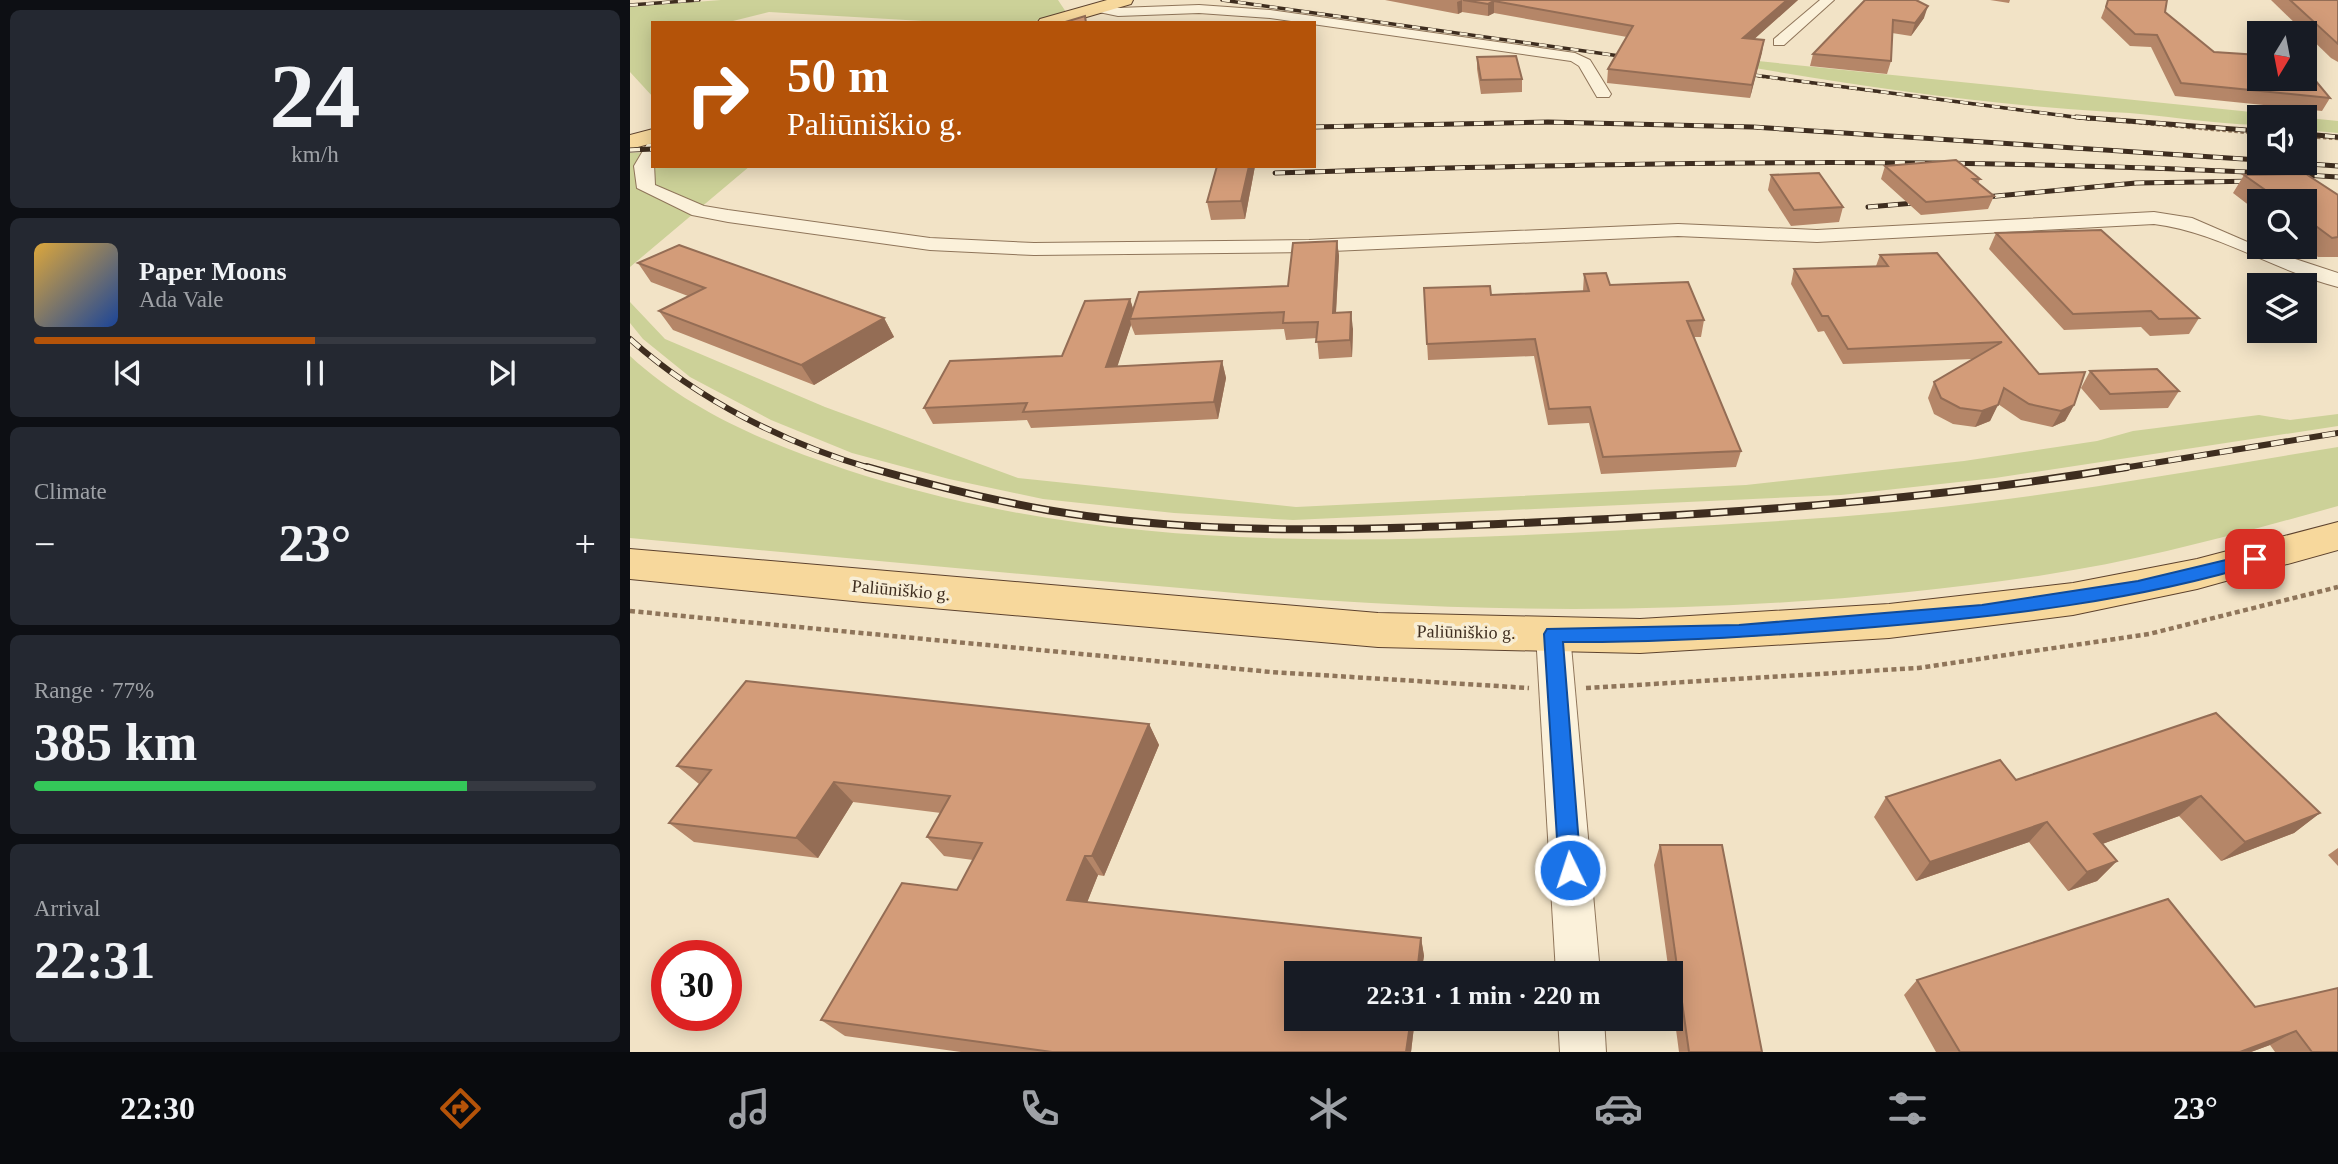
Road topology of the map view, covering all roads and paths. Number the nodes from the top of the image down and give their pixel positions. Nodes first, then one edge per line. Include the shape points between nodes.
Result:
1 (1125, 0) edge
2 (1828, 0) edge
3 (1099, 8) junction
4 (1053, 21) edge
5 (1779, 42) dead end
6 (1754, 76) edge
7 (1603, 94) dead end
8 (2247, 133) edge
9 (651, 137) edge
10 (2317, 138) edge
11 (2338, 139) edge
12 (630, 142) edge
13 (651, 151) edge
14 (2338, 279) edge
15 (2338, 536) edge
16 (630, 564) edge
17 (1553, 634) junction
18 (1577, 961) edge
19 (1582, 1031) edge
20 (1583, 1052) edge

1 - 3 main road
2 - 5 street
3 - 4 main road
3 - 7 street via 1270,14 1575,57 1585,63
6 - 8 path via 2071,118
9 - 12 main road
10 - 11 path
13 - 14 street via 642,173 646,187 699,211 930,244 1034,249 1309,246 1678,230 1817,236 2154,218 2185,222
15 - 17 main road, Paliūniškio g. via 2138,587 1982,611 1739,632
16 - 17 main road, Paliūniškio g. via 1378,631
17 - 18 street
19 - 20 street

